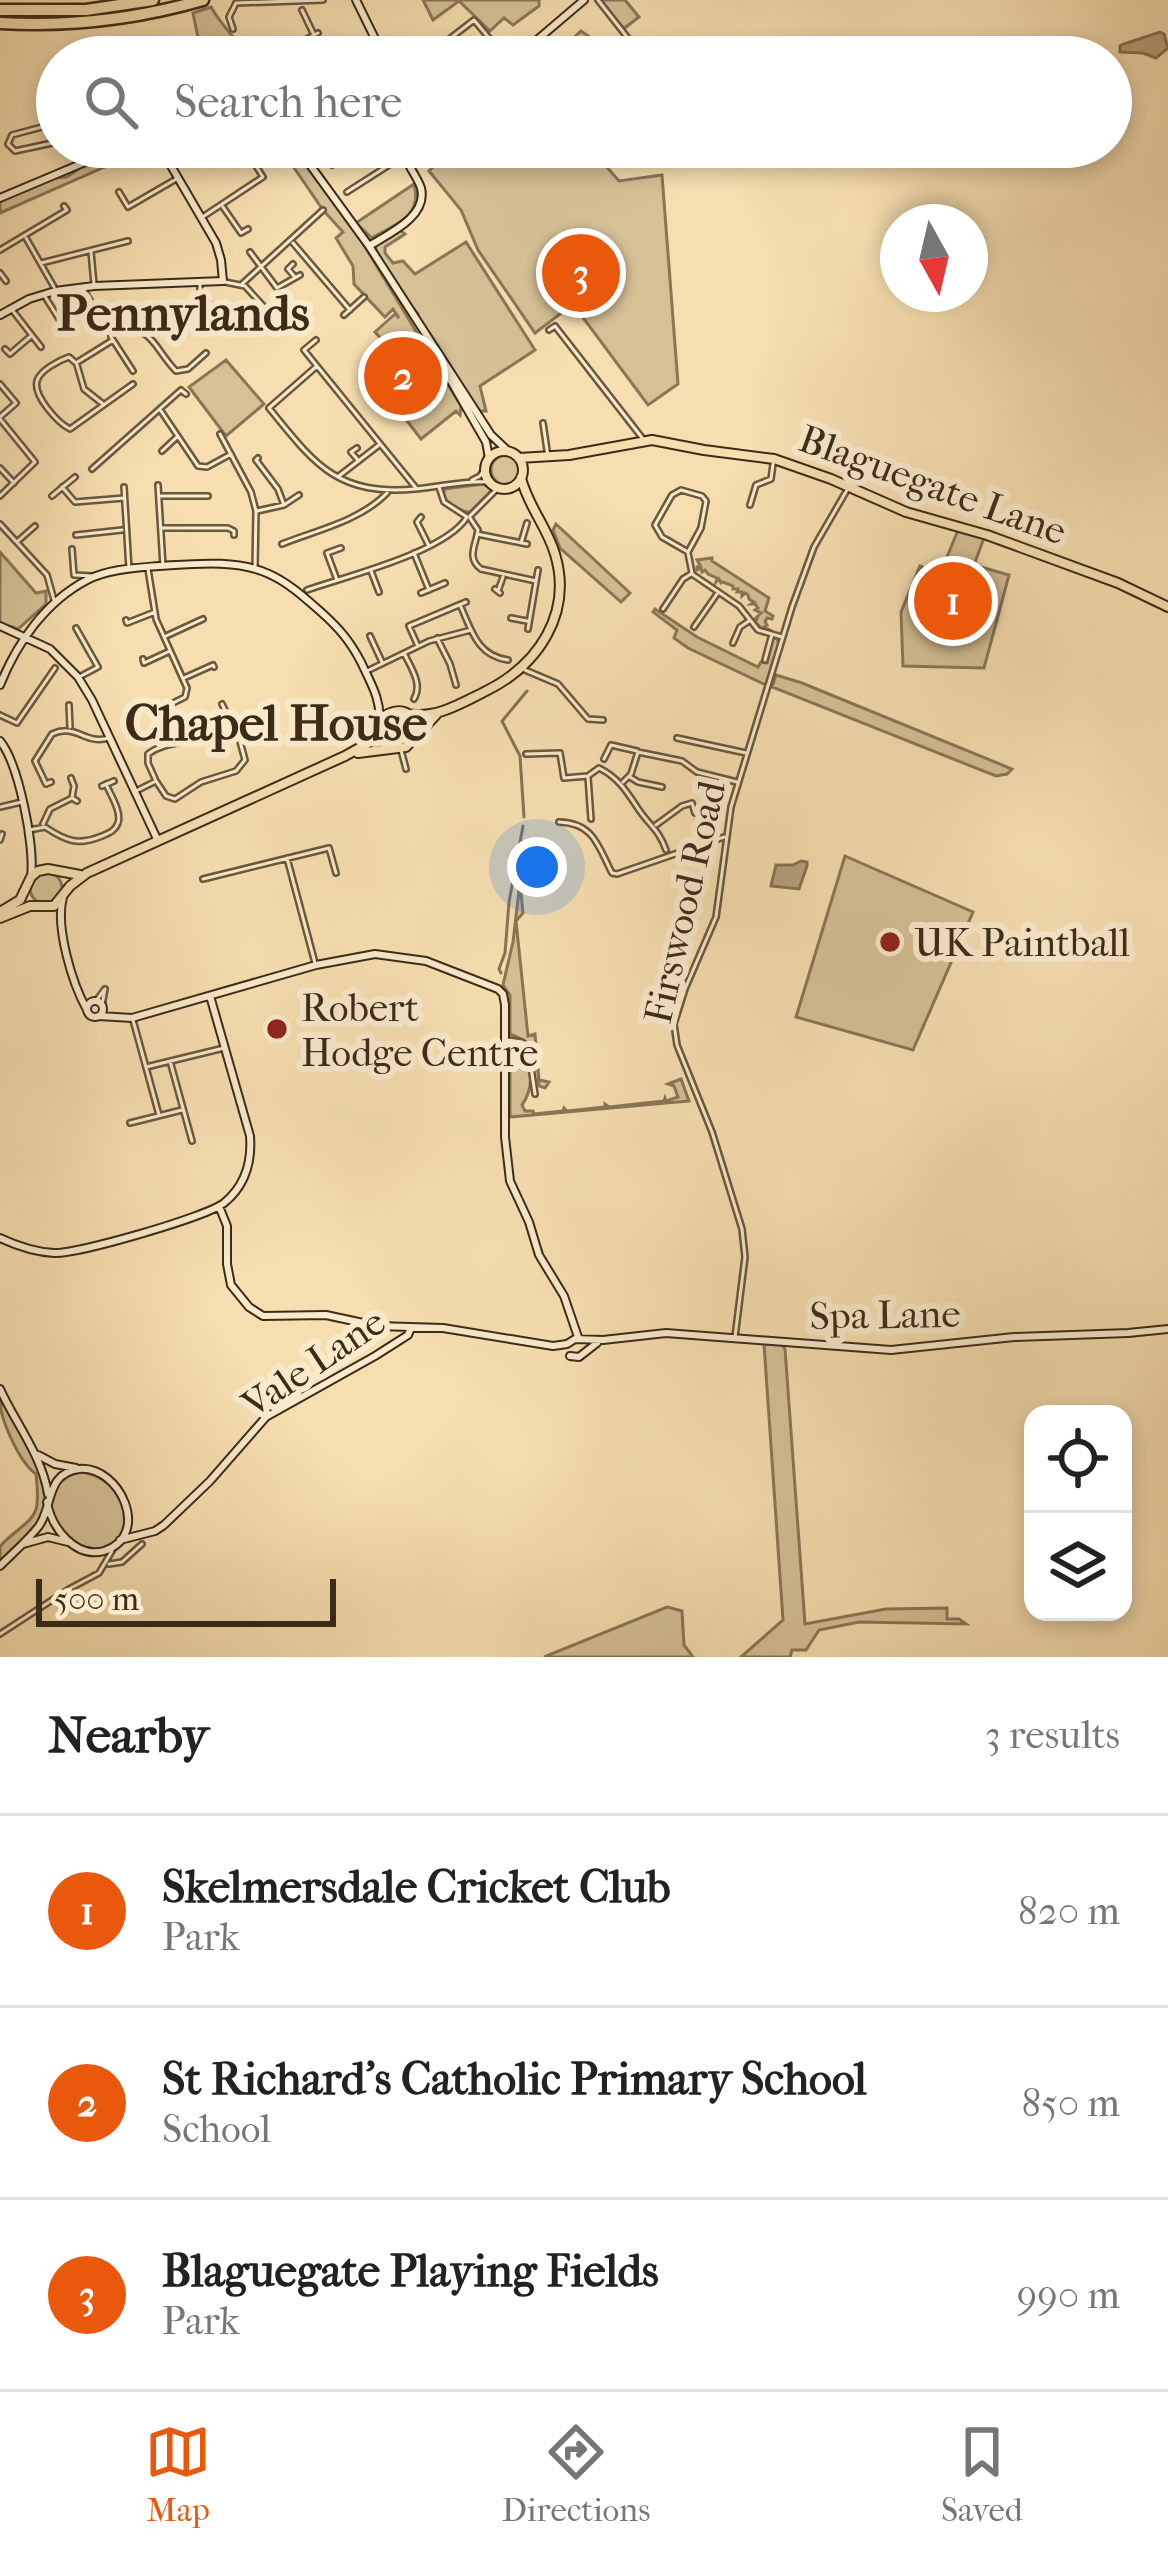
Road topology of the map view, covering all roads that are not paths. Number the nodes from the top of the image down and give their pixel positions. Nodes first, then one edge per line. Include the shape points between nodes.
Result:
1 (153, 0) edge
2 (203, 0) edge
3 (323, 0) edge
4 (356, 0) edge
5 (584, 0) edge
6 (598, 0) edge
7 (0, 10) edge
8 (302, 10) dead end
9 (0, 22) edge
10 (234, 30) dead end
11 (313, 36) edge
12 (373, 36) edge
13 (453, 36) edge
14 (487, 36) edge
15 (542, 36) edge
16 (626, 36) edge
17 (36, 129) edge
18 (12, 135) junction
19 (2, 138) edge
20 (8, 145) junction
21 (36, 147) edge
22 (71, 168) edge
23 (172, 168) edge
24 (257, 168) edge
25 (312, 168) edge
26 (384, 168) edge
27 (411, 168) edge
28 (178, 178) junction
29 (119, 192) dead end
30 (347, 192) dead end
31 (0, 198) edge
32 (222, 204) junction
33 (64, 206) dead end
34 (323, 210) dead end
35 (201, 218) junction
36 (248, 229) dead end
37 (25, 236) junction
38 (291, 240) junction
39 (128, 241) dead end
40 (369, 245) junction
41 (0, 250) edge
42 (91, 250) junction
43 (250, 252) dead end
44 (41, 263) junction
45 (293, 264) dead end
46 (260, 268) junction
47 (0, 273) edge
48 (6, 281) dead end
49 (223, 281) junction
50 (200, 284) junction
51 (242, 284) junction
52 (94, 286) junction
53 (82, 287) junction
54 (56, 291) junction
55 (44, 294) junction
56 (364, 297) dead end
57 (11, 309) junction
58 (267, 310) dead end
59 (350, 310) junction
60 (207, 314) dead end
61 (0, 315) edge
62 (344, 315) dead end
63 (59, 319) dead end
64 (111, 330) junction
65 (549, 330) dead end
66 (33, 334) junction
67 (427, 338) junction
68 (113, 340) junction
69 (316, 340) dead end
70 (41, 347) dead end
71 (206, 353) dead end
72 (4, 360) dead end
73 (76, 364) junction
74 (317, 366) junction
75 (133, 370) dead end
76 (0, 384) edge
77 (133, 385) dead end
78 (186, 394) dead end
79 (103, 404) junction
80 (160, 409) junction
81 (0, 418) edge
82 (481, 420) junction
83 (543, 423) dead end
84 (479, 430) junction
85 (220, 434) dead end
86 (178, 436) junction
87 (644, 440) junction
88 (380, 444) junction
89 (357, 448) dead end
90 (162, 451) dead end
91 (231, 454) junction
92 (514, 455) junction
93 (258, 458) dead end
94 (548, 458) junction
95 (537, 459) junction
96 (774, 459) junction
97 (358, 461) junction
98 (487, 463) junction
99 (0, 468) edge
100 (92, 469) dead end
101 (522, 473) junction
102 (75, 477) dead end
103 (337, 477) junction
104 (470, 481) junction
105 (14, 483) junction
106 (158, 485) dead end
107 (494, 485) junction
108 (439, 486) junction
109 (848, 486) junction
110 (62, 487) junction
111 (124, 487) dead end
112 (512, 487) junction
113 (417, 489) junction
114 (388, 490) junction
115 (299, 495) dead end
116 (0, 496) edge
117 (52, 496) dead end
118 (159, 496) junction
119 (208, 496) dead end
120 (526, 497) junction
121 (124, 498) junction
122 (284, 505) junction
123 (750, 505) dead end
124 (256, 511) junction
125 (421, 517) dead end
126 (468, 517) junction
127 (0, 524) edge
128 (526, 524) dead end
129 (34, 526) dead end
130 (160, 528) junction
131 (126, 530) junction
132 (478, 534) junction
133 (76, 535) dead end
134 (234, 535) dead end
135 (17, 542) junction
136 (282, 544) dead end
137 (429, 547) junction
138 (341, 548) dead end
139 (72, 549) dead end
140 (688, 552) junction
141 (415, 553) junction
142 (392, 560) junction
143 (163, 566) junction
144 (148, 568) junction
145 (370, 568) junction
146 (395, 569) dead end
147 (129, 570) junction
148 (255, 570) junction
149 (538, 570) dead end
150 (692, 574) junction
151 (503, 575) junction
152 (95, 577) junction
153 (337, 580) junction
154 (536, 581) junction
155 (445, 583) dead end
156 (429, 590) junction
157 (311, 591) dead end
158 (498, 591) dead end
159 (718, 591) junction
160 (380, 592) dead end
161 (422, 592) dead end
162 (55, 602) junction
163 (466, 602) dead end
164 (459, 604) junction
165 (1168, 607) edge
166 (663, 609) dead end
167 (155, 612) junction
168 (510, 617) dead end
169 (203, 619) dead end
170 (126, 620) dead end
171 (750, 620) junction
172 (529, 621) junction
173 (0, 626) edge
174 (694, 627) dead end
175 (76, 628) dead end
176 (528, 629) dead end
177 (471, 630) junction
178 (772, 634) junction
179 (370, 636) dead end
180 (26, 637) junction
181 (164, 637) junction
182 (437, 638) junction
183 (783, 638) junction
184 (733, 644) dead end
185 (418, 646) junction
186 (170, 651) junction
187 (404, 653) junction
188 (143, 658) dead end
189 (508, 659) dead end
190 (765, 660) dead end
191 (383, 663) junction
192 (55, 668) dead end
193 (214, 668) dead end
194 (525, 670) dead end
195 (365, 672) junction
196 (79, 677) junction
197 (183, 679) junction
198 (0, 683) edge
199 (456, 685) dead end
200 (378, 698) junction
201 (414, 699) dead end
202 (159, 704) dead end
203 (222, 704) dead end
204 (69, 705) dead end
205 (405, 713) junction
206 (438, 713) junction
207 (0, 715) edge
208 (603, 720) dead end
209 (230, 726) junction
210 (378, 727) junction
211 (69, 730) junction
212 (109, 738) junction
213 (677, 739) dead end
214 (413, 740) junction
215 (0, 741) edge
216 (397, 748) junction
217 (638, 752) junction
218 (748, 753) junction
219 (526, 754) dead end
220 (345, 756) junction
221 (604, 758) dead end
222 (406, 769) dead end
223 (588, 776) junction
224 (629, 776) junction
225 (70, 778) dead end
226 (114, 781) dead end
227 (156, 781) junction
228 (51, 782) dead end
229 (739, 782) junction
230 (622, 784) junction
231 (662, 787) dead end
232 (135, 792) junction
233 (22, 802) junction
234 (0, 807) edge
235 (695, 813) dead end
236 (592, 819) dead end
237 (559, 822) dead end
238 (655, 826) junction
239 (42, 827) junction
240 (27, 830) junction
241 (726, 837) junction
242 (158, 841) junction
243 (666, 850) dead end
244 (32, 855) junction
245 (287, 857) junction
246 (51, 870) junction
247 (87, 873) junction
248 (336, 873) dead end
249 (202, 879) dead end
250 (29, 881) junction
251 (64, 896) junction
252 (40, 906) junction
253 (0, 915) edge
254 (59, 921) junction
255 (316, 965) junction
256 (77, 988) junction
257 (210, 996) junction
258 (99, 1006) junction
259 (132, 1018) junction
260 (505, 1040) junction
261 (225, 1048) junction
262 (170, 1061) junction
263 (146, 1067) junction
264 (535, 1094) dead end
265 (183, 1109) junction
266 (159, 1115) junction
267 (130, 1123) dead end
268 (192, 1141) dead end
269 (219, 1207) junction
270 (0, 1238) edge
271 (572, 1324) junction
272 (411, 1328) junction
273 (1168, 1329) edge
274 (735, 1339) junction
275 (580, 1340) junction
276 (603, 1340) junction
277 (568, 1344) junction
278 (547, 1346) junction
279 (584, 1353) junction
280 (570, 1356) junction
281 (0, 1389) edge
282 (35, 1453) junction
283 (82, 1469) junction
284 (48, 1499) junction
285 (129, 1521) junction
286 (139, 1534) junction
287 (118, 1542) junction
288 (71, 1544) junction
289 (142, 1544) dead end
290 (20, 1545) junction
291 (98, 1552) junction
292 (107, 1564) junction
293 (0, 1566) edge
294 (0, 1634) edge

1 - 7 highway
2 - 9 highway via 99,21
3 - 10 street via 236,3 229,16
4 - 12 street
5 - 15 street
6 - 16 street
8 - 11 street
13 - 14 street via 474,20
17 - 18 street
18 - 19 street
18 - 20 street
19 - 20 street
20 - 21 street via 15,152
22 - 31 street
23 - 28 street
24 - 32 street via 263,177
25 - 40 street
26 - 30 street
27 - 40 street via 419,208
28 - 29 street via 128,207
28 - 35 street
32 - 35 street
32 - 36 street via 241,233
33 - 37 street
34 - 38 street
35 - 49 street via 220,254
37 - 41 street
37 - 44 street
38 - 46 street
38 - 59 street
39 - 42 street
40 - 67 street
42 - 44 street
42 - 52 street
43 - 46 street
44 - 54 street
45 - 46 street via 288,268 298,277 278,290
46 - 51 street
47 - 48 street
49 - 50 street
49 - 51 street
50 - 52 street
50 - 60 street via 212,308
51 - 58 street
52 - 53 street
53 - 54 street
53 - 64 street
54 - 55 street
55 - 57 street
55 - 63 street
56 - 59 street
57 - 61 street
57 - 66 street
59 - 62 street
64 - 68 street
64 - 71 street via 145,332 176,370
65 - 87 street via 555,326
66 - 70 street
66 - 72 street
67 - 82 street
67 - 84 street
68 - 73 street
68 - 75 street
69 - 74 street via 304,350
73 - 79 street via 84,389
73 - 79 street via 64,357 39,378 47,409 70,429
74 - 88 street
74 - 103 street via 269,408
76 - 81 street via 18,401
77 - 79 street
78 - 80 street
80 - 86 street
80 - 100 street
81 - 105 street via 35,460
82 - 84 street
82 - 92 street
83 - 94 street
84 - 98 street
85 - 91 street
86 - 90 street
86 - 91 street via 200,467
87 - 94 main road, Blaguegate Lane
87 - 96 main road, Blaguegate Lane
88 - 97 street
88 - 113 street
89 - 97 street via 351,452
91 - 124 street
92 - 95 main road, Blaguegate Lane
92 - 98 main road via 498,452
92 - 101 main road
93 - 122 street
94 - 95 main road, Blaguegate Lane
95 - 101 main road
96 - 109 main road, Blaguegate Lane
96 - 123 street via 771,479 756,485
97 - 103 street
98 - 104 street
98 - 107 main road
99 - 105 street
101 - 112 main road
101 - 120 main road
102 - 110 street
103 - 114 street
104 - 107 street
104 - 108 street
105 - 116 street
106 - 118 street
107 - 112 main road
107 - 126 street
108 - 113 street
108 - 126 street via 442,500
109 - 165 main road, Blaguegate Lane
109 - 183 street, Firswood Road via 814,547
110 - 117 street
110 - 121 street via 75,502
111 - 121 street
112 - 120 main road
113 - 114 street
114 - 136 street via 364,512
115 - 122 street
118 - 119 street
118 - 130 street
120 - 206 main road via 558,565 554,621 520,670
121 - 131 street
122 - 124 street
124 - 148 street
125 - 137 street
126 - 132 street
126 - 137 street
127 - 135 street
128 - 132 street via 524,544
129 - 135 street
130 - 134 street via 228,528
130 - 143 street
131 - 133 street
131 - 147 street
132 - 151 street via 476,565
135 - 162 street via 47,575
137 - 141 street
138 - 153 street via 327,553
139 - 152 street via 74,575
140 - 140 street via 656,525 681,490 706,501
140 - 150 street
141 - 142 street
141 - 156 street
142 - 145 street
142 - 146 street
143 - 144 street
143 - 148 street
144 - 147 street
144 - 167 street
145 - 153 street
145 - 160 street
147 - 152 street
148 - 195 street via 333,623
149 - 154 street
150 - 159 street
150 - 166 street
151 - 154 street
151 - 158 street
152 - 162 street
153 - 157 street
154 - 172 street
155 - 156 street
156 - 161 street
159 - 171 street
159 - 174 street
162 - 180 street
163 - 164 street
164 - 177 street
164 - 185 street via 409,626
167 - 170 street
167 - 181 street
168 - 172 street
169 - 181 street
171 - 178 street
171 - 184 street
172 - 176 street
173 - 180 street
175 - 196 street via 98,667
177 - 182 street
177 - 189 street via 482,650
178 - 183 street
178 - 190 street
179 - 191 street
180 - 196 street
180 - 198 street
181 - 186 street
182 - 185 street
182 - 199 street
183 - 218 street, Firswood Road
185 - 187 street
186 - 188 street
186 - 197 street
187 - 191 street
187 - 201 street via 417,682
191 - 195 street
192 - 207 street via 17,723
193 - 197 street
194 - 208 street via 558,684 588,719
195 - 200 street
196 - 212 street
197 - 202 street via 185,697
200 - 205 street
200 - 210 street
203 - 209 street
204 - 211 street
205 - 206 main road
205 - 210 main road via 385,715
205 - 214 main road via 416,728
206 - 214 main road
209 - 227 street via 150,752
209 - 227 street via 243,766 175,799
210 - 216 main road via 383,744
210 - 220 main road
211 - 212 street
211 - 228 street via 52,734 35,761
212 - 232 street
213 - 218 street
214 - 216 main road
215 - 233 street
216 - 220 main road
216 - 222 street
217 - 221 street via 611,745
217 - 224 street
217 - 229 street
218 - 229 street, Firswood Road
219 - 223 street via 560,753 564,778
220 - 242 main road
223 - 230 street via 599,768
223 - 236 street
224 - 230 street
224 - 231 street
225 - 239 street via 74,800 50,809
226 - 239 street via 104,785 119,817 113,830 76,843
227 - 232 street
229 - 241 street, Firswood Road
230 - 238 street
232 - 242 street
233 - 234 street
233 - 240 street
235 - 238 street via 692,803 682,806
237 - 241 street via 586,829 617,874
238 - 243 street
239 - 240 street
240 - 244 street
241 - 274 street, Firswood Road via 716,917 674,1032 742,1229
242 - 247 main road
244 - 246 street
244 - 250 street
245 - 248 street via 329,848
245 - 249 street
245 - 255 street
246 - 247 main road
246 - 250 main road
246 - 251 main road via 62,878
247 - 251 main road
250 - 252 main road via 29,897
250 - 253 main road
251 - 252 main road
251 - 254 street
252 - 253 main road
252 - 254 street
254 - 256 street
255 - 257 street
255 - 260 street via 375,954 437,964 501,992
256 - 258 street
256 - 258 street via 87,1010 89,1003
257 - 259 street
257 - 261 street
258 - 259 street
259 - 263 street
260 - 264 street via 528,1047
260 - 271 street via 510,1181
261 - 262 street
261 - 269 street via 251,1153 242,1182
262 - 263 street
262 - 265 street
263 - 266 street
265 - 266 street
265 - 268 street
266 - 267 street
269 - 270 street via 62,1253
269 - 272 street via 229,1281 254,1311
271 - 275 street
271 - 277 street
272 - 278 street
272 - 286 street, Vale Lane via 270,1414 183,1509
273 - 274 street, Spa Lane via 891,1350
274 - 276 street, Spa Lane via 666,1333
275 - 276 street, Spa Lane
275 - 277 street
275 - 279 street
276 - 279 street, Spa Lane
277 - 278 street
277 - 280 street
278 - 280 street
279 - 280 street
281 - 282 street
282 - 283 street
282 - 284 street
283 - 284 street via 59,1479
283 - 285 street via 107,1479 126,1501
284 - 288 street
284 - 290 street via 41,1523
285 - 286 street
285 - 287 street
286 - 287 street, Vale Lane
287 - 291 street
287 - 292 street
288 - 290 street via 48,1538
288 - 291 street
289 - 292 street
290 - 293 street
291 - 292 street
292 - 294 street

